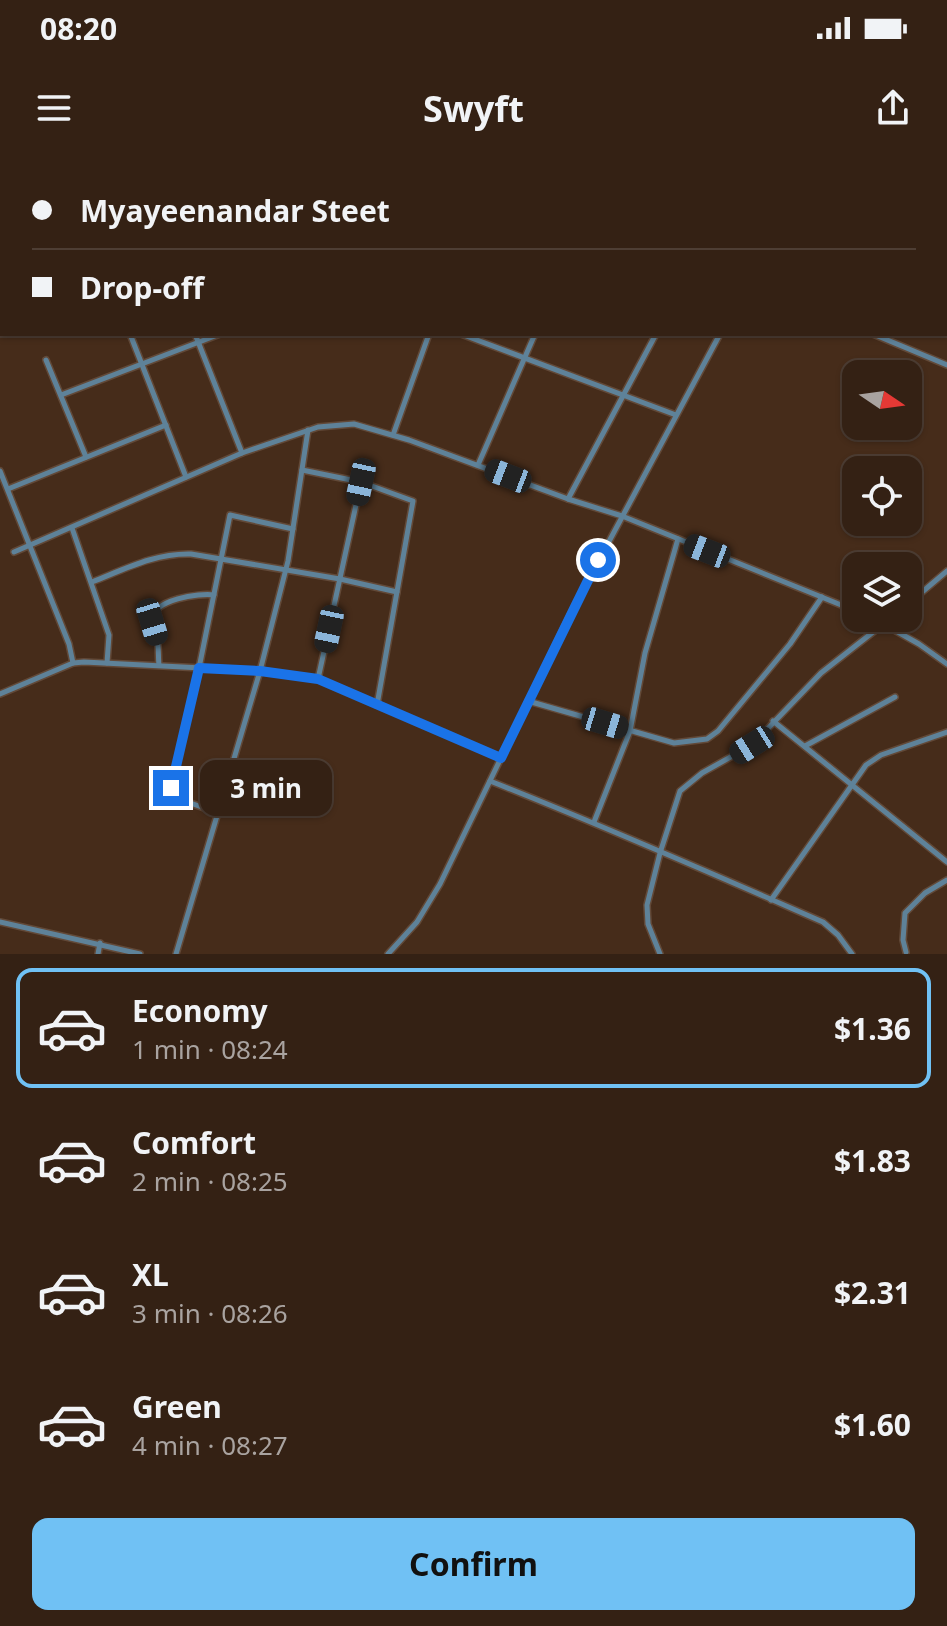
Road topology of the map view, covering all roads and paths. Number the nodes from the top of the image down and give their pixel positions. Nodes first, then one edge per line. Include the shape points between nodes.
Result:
1 (131, 336) edge
2 (196, 336) edge
3 (214, 336) edge
4 (428, 336) edge
5 (466, 336) edge
6 (534, 336) edge
7 (655, 336) edge
8 (719, 336) edge
9 (878, 336) edge
10 (198, 342) junction
11 (524, 358) junction
12 (46, 360) dead end
13 (141, 364) junction
14 (947, 365) edge
15 (61, 395) junction
16 (624, 395) junction
17 (676, 415) junction
18 (166, 425) junction
19 (308, 430) junction
20 (393, 435) junction
21 (242, 453) junction
22 (86, 457) junction
23 (478, 465) junction
24 (302, 470) junction
25 (0, 471) edge
26 (186, 477) junction
27 (361, 482) junction
28 (8, 489) junction
29 (568, 499) junction
30 (622, 516) junction
31 (72, 528) junction
32 (293, 529) junction
33 (678, 539) junction
34 (30, 545) junction
35 (14, 552) dead end
36 (221, 559) junction
37 (285, 571) junction
38 (947, 571) edge
39 (340, 579) junction
40 (92, 582) junction
41 (397, 592) junction
42 (922, 592) edge
43 (214, 595) junction
44 (822, 597) junction
45 (842, 605) edge
46 (873, 632) edge
47 (899, 632) edge
48 (73, 663) junction
49 (107, 663) junction
50 (947, 664) edge
51 (159, 665) junction
52 (199, 668) junction
53 (260, 671) junction
54 (318, 679) junction
55 (0, 694) edge
56 (895, 697) dead end
57 (528, 701) junction
58 (377, 705) junction
59 (773, 721) junction
60 (630, 731) junction
61 (947, 732) edge
62 (805, 746) junction
63 (501, 758) junction
64 (490, 781) junction
65 (852, 784) junction
66 (218, 813) junction
67 (594, 822) junction
68 (660, 853) junction
69 (947, 862) edge
70 (947, 880) edge
71 (771, 900) junction
72 (0, 922) edge
73 (100, 943) junction
74 (906, 952) dead end
75 (98, 954) edge
76 (140, 954) edge
77 (176, 954) edge
78 (388, 954) edge
79 (660, 954) edge
80 (852, 954) edge

1 - 13 street
2 - 10 street
3 - 10 street
4 - 20 street
5 - 11 street
6 - 11 street
7 - 16 street
8 - 17 street
9 - 14 street
10 - 13 street
10 - 21 street
11 - 16 street
11 - 23 street
12 - 15 street
13 - 15 street
13 - 18 street
15 - 22 street
16 - 17 street
16 - 29 street
17 - 30 street
18 - 22 street
18 - 26 street
19 - 20 street via 354,424
19 - 21 street
19 - 24 street
20 - 23 street
21 - 26 street
22 - 28 street
23 - 29 street
24 - 27 street
24 - 32 street
25 - 28 street
26 - 31 street
27 - 39 street
27 - 41 street via 413,501
28 - 34 street
29 - 30 street
30 - 33 street
30 - 57 street
31 - 34 street
31 - 40 street
32 - 36 street via 230,515
32 - 37 street
33 - 44 street
33 - 60 street
34 - 35 street
34 - 48 street
36 - 37 street
36 - 40 street via 172,553
36 - 43 street
37 - 39 street
37 - 53 street
38 - 42 street
39 - 41 street
39 - 54 street
40 - 49 street via 109,635
41 - 58 street
43 - 51 street via 181,598 154,613
43 - 52 street
44 - 45 street
44 - 60 street via 790,644 707,739 674,743
46 - 59 street via 821,673
47 - 50 street
48 - 49 street
48 - 55 street
49 - 51 street
51 - 52 street
52 - 53 street
52 - 66 street via 171,794
53 - 54 street
53 - 66 street
54 - 58 street
56 - 62 street
57 - 60 street
57 - 63 street
58 - 63 street
59 - 62 street
59 - 68 street via 752,745 680,791
60 - 67 street
61 - 65 street via 881,755
62 - 65 street
63 - 64 street
64 - 67 street
64 - 78 street via 440,884 417,922
65 - 69 street
65 - 71 street
66 - 77 street
67 - 68 street
68 - 71 street
68 - 79 street via 647,905
70 - 74 street via 905,913
71 - 80 street via 823,922
72 - 73 street
73 - 75 street
73 - 76 street

